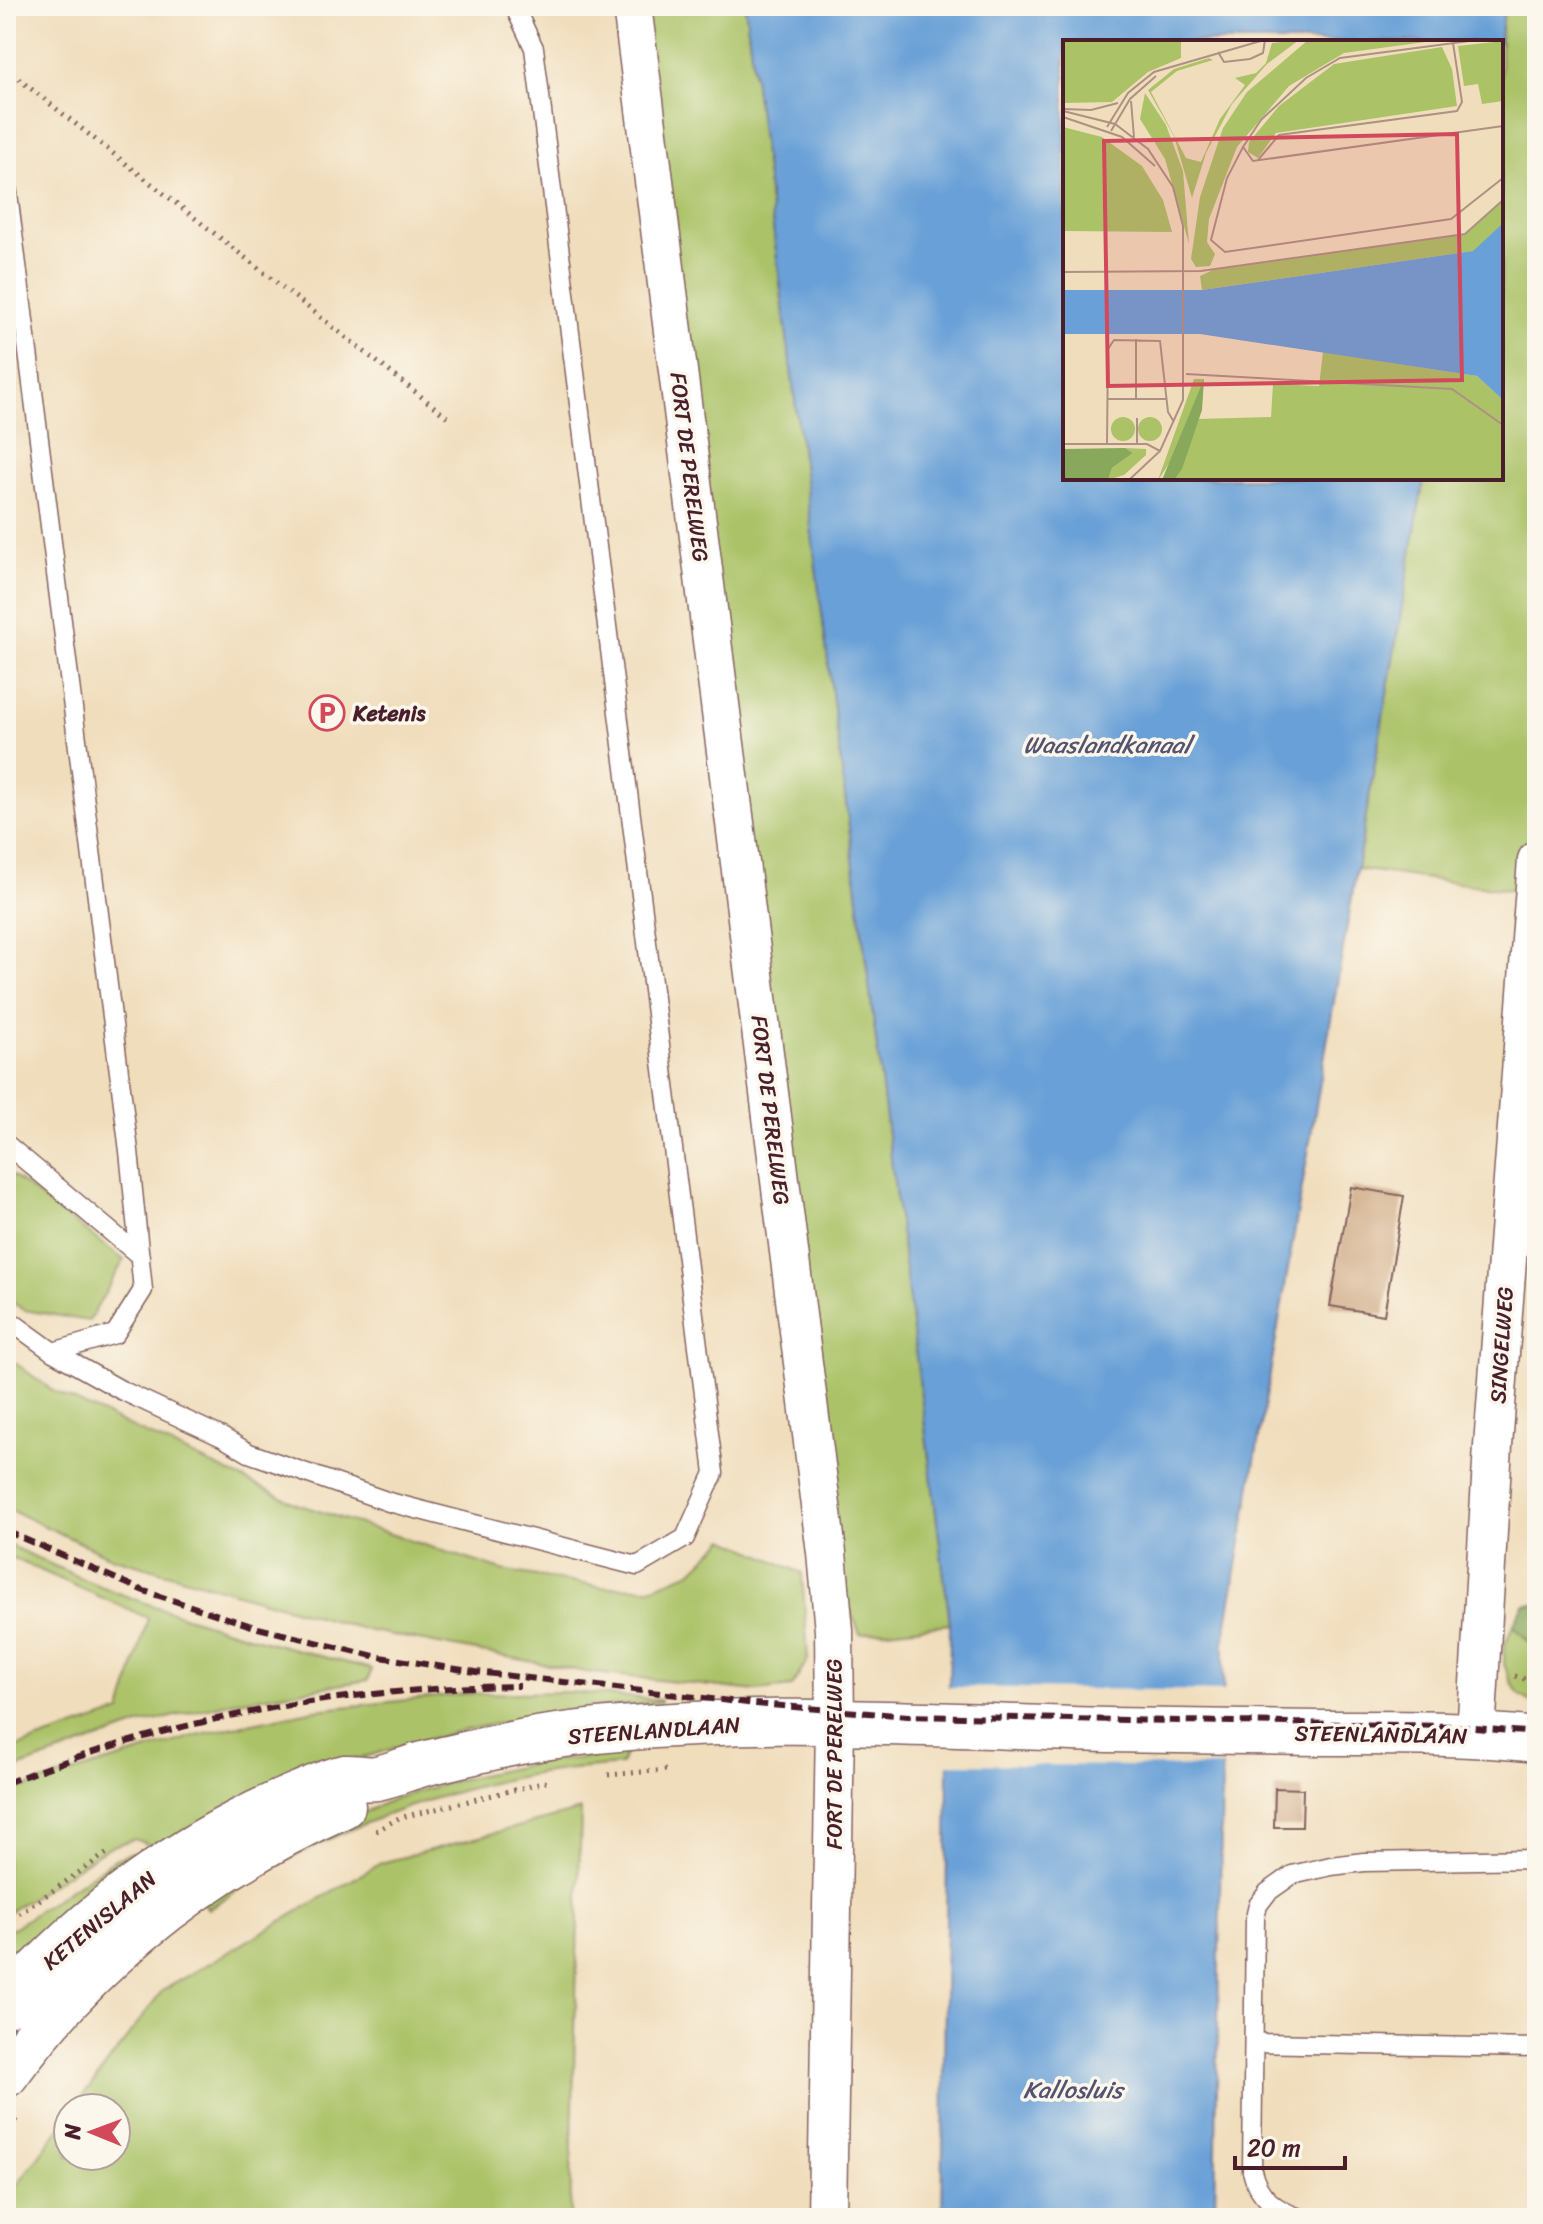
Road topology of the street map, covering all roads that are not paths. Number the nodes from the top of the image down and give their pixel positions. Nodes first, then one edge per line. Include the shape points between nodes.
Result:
1 (514, 6) edge
2 (632, 6) edge
3 (6, 178) edge
4 (1537, 860) edge
5 (6, 1144) edge
6 (140, 1256) junction
7 (6, 1318) edge
8 (53, 1352) junction
9 (835, 1723) junction
10 (1476, 1735) junction
11 (1537, 1740) edge
12 (374, 1779) junction
13 (200, 1844) joint
14 (1537, 1859) edge
15 (6, 2005) edge
16 (1254, 2043) junction
17 (1537, 2048) edge
18 (6, 2075) edge
19 (827, 2218) edge
20 (1300, 2218) edge

1 - 8 lane via 534,48 714,1473 685,1538 637,1566 389,1502 249,1453
2 - 9 street, FORT DE PERELWEG via 827,1553
3 - 6 lane
4 - 10 street, SINGELWEG
5 - 6 lane
6 - 8 lane via 143,1290 115,1334
7 - 8 lane
9 - 10 main road, STEENLANDLAAN
9 - 12 main road, STEENLANDLAAN via 667,1727 548,1737
9 - 19 street, FORT DE PERELWEG
10 - 11 main road, STEENLANDLAAN
12 - 13 main road, STEENLANDLAAN via 346,1777 297,1794
12 - 18 main road, STEENLANDLAAN via 362,1797 274,1841 182,1897 108,1958
13 - 15 main road, KETENISLAAN via 109,1906 59,1948
14 - 16 lane via 1364,1862 1292,1875 1268,1892 1255,1918
16 - 17 lane
16 - 20 lane via 1255,2184 1282,2212

